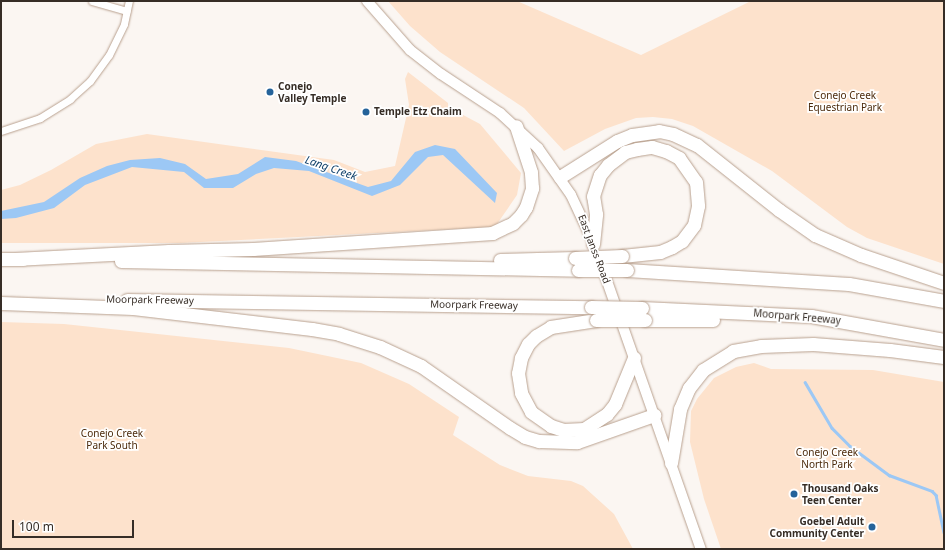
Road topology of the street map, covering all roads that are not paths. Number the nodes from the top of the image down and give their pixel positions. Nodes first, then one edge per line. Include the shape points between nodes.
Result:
1 (92, 1) edge
2 (129, 1) edge
3 (367, 1) edge
4 (127, 11) junction
5 (516, 126) junction
6 (1, 132) edge
7 (560, 177) junction
8 (593, 244) junction
9 (1, 259) edge
10 (15, 259) junction
11 (576, 264) junction
12 (944, 283) edge
13 (1, 298) edge
14 (944, 302) edge
15 (1, 303) edge
16 (644, 314) junction
17 (944, 340) edge
18 (944, 357) edge
19 (634, 358) junction
20 (654, 416) junction
21 (671, 463) junction
22 (701, 549) edge

1 - 4 street
2 - 4 street
3 - 5 main road, East Janss Road via 392,33 423,61 484,101
4 - 6 street via 124,24 109,55 90,82 70,100 40,118
5 - 7 main road, East Janss Road via 538,148
5 - 10 highway via 531,172 532,188 521,215 513,223 492,233 253,250 169,251
7 - 8 main road, East Janss Road via 579,211
7 - 12 highway via 616,141 652,132 673,134 697,145 779,210 816,235 861,255
8 - 11 highway, bridge via 596,214 593,196 600,175 608,165 625,152 637,149 652,148 666,151 679,158 696,182 698,206 694,225 682,241 660,252
8 - 19 main road, East Janss Road
9 - 10 highway
10 - 11 highway via 312,265
11 - 14 highway, bridge via 627,270 849,284
13 - 16 highway, Moorpark Freeway, bridge via 591,307
15 - 20 highway via 133,308 339,334 380,347 421,366 510,428 540,441 564,443 592,439
16 - 17 highway, Moorpark Freeway via 811,316
16 - 19 highway, bridge via 551,327 536,336 522,354 518,373 521,394 531,412 540,421 563,430 584,429 607,414 619,398
18 - 21 highway via 813,344 762,346 733,351 703,370 689,388 680,409
19 - 20 main road, East Janss Road
20 - 21 main road, East Janss Road
21 - 22 main road, East Janss Road

